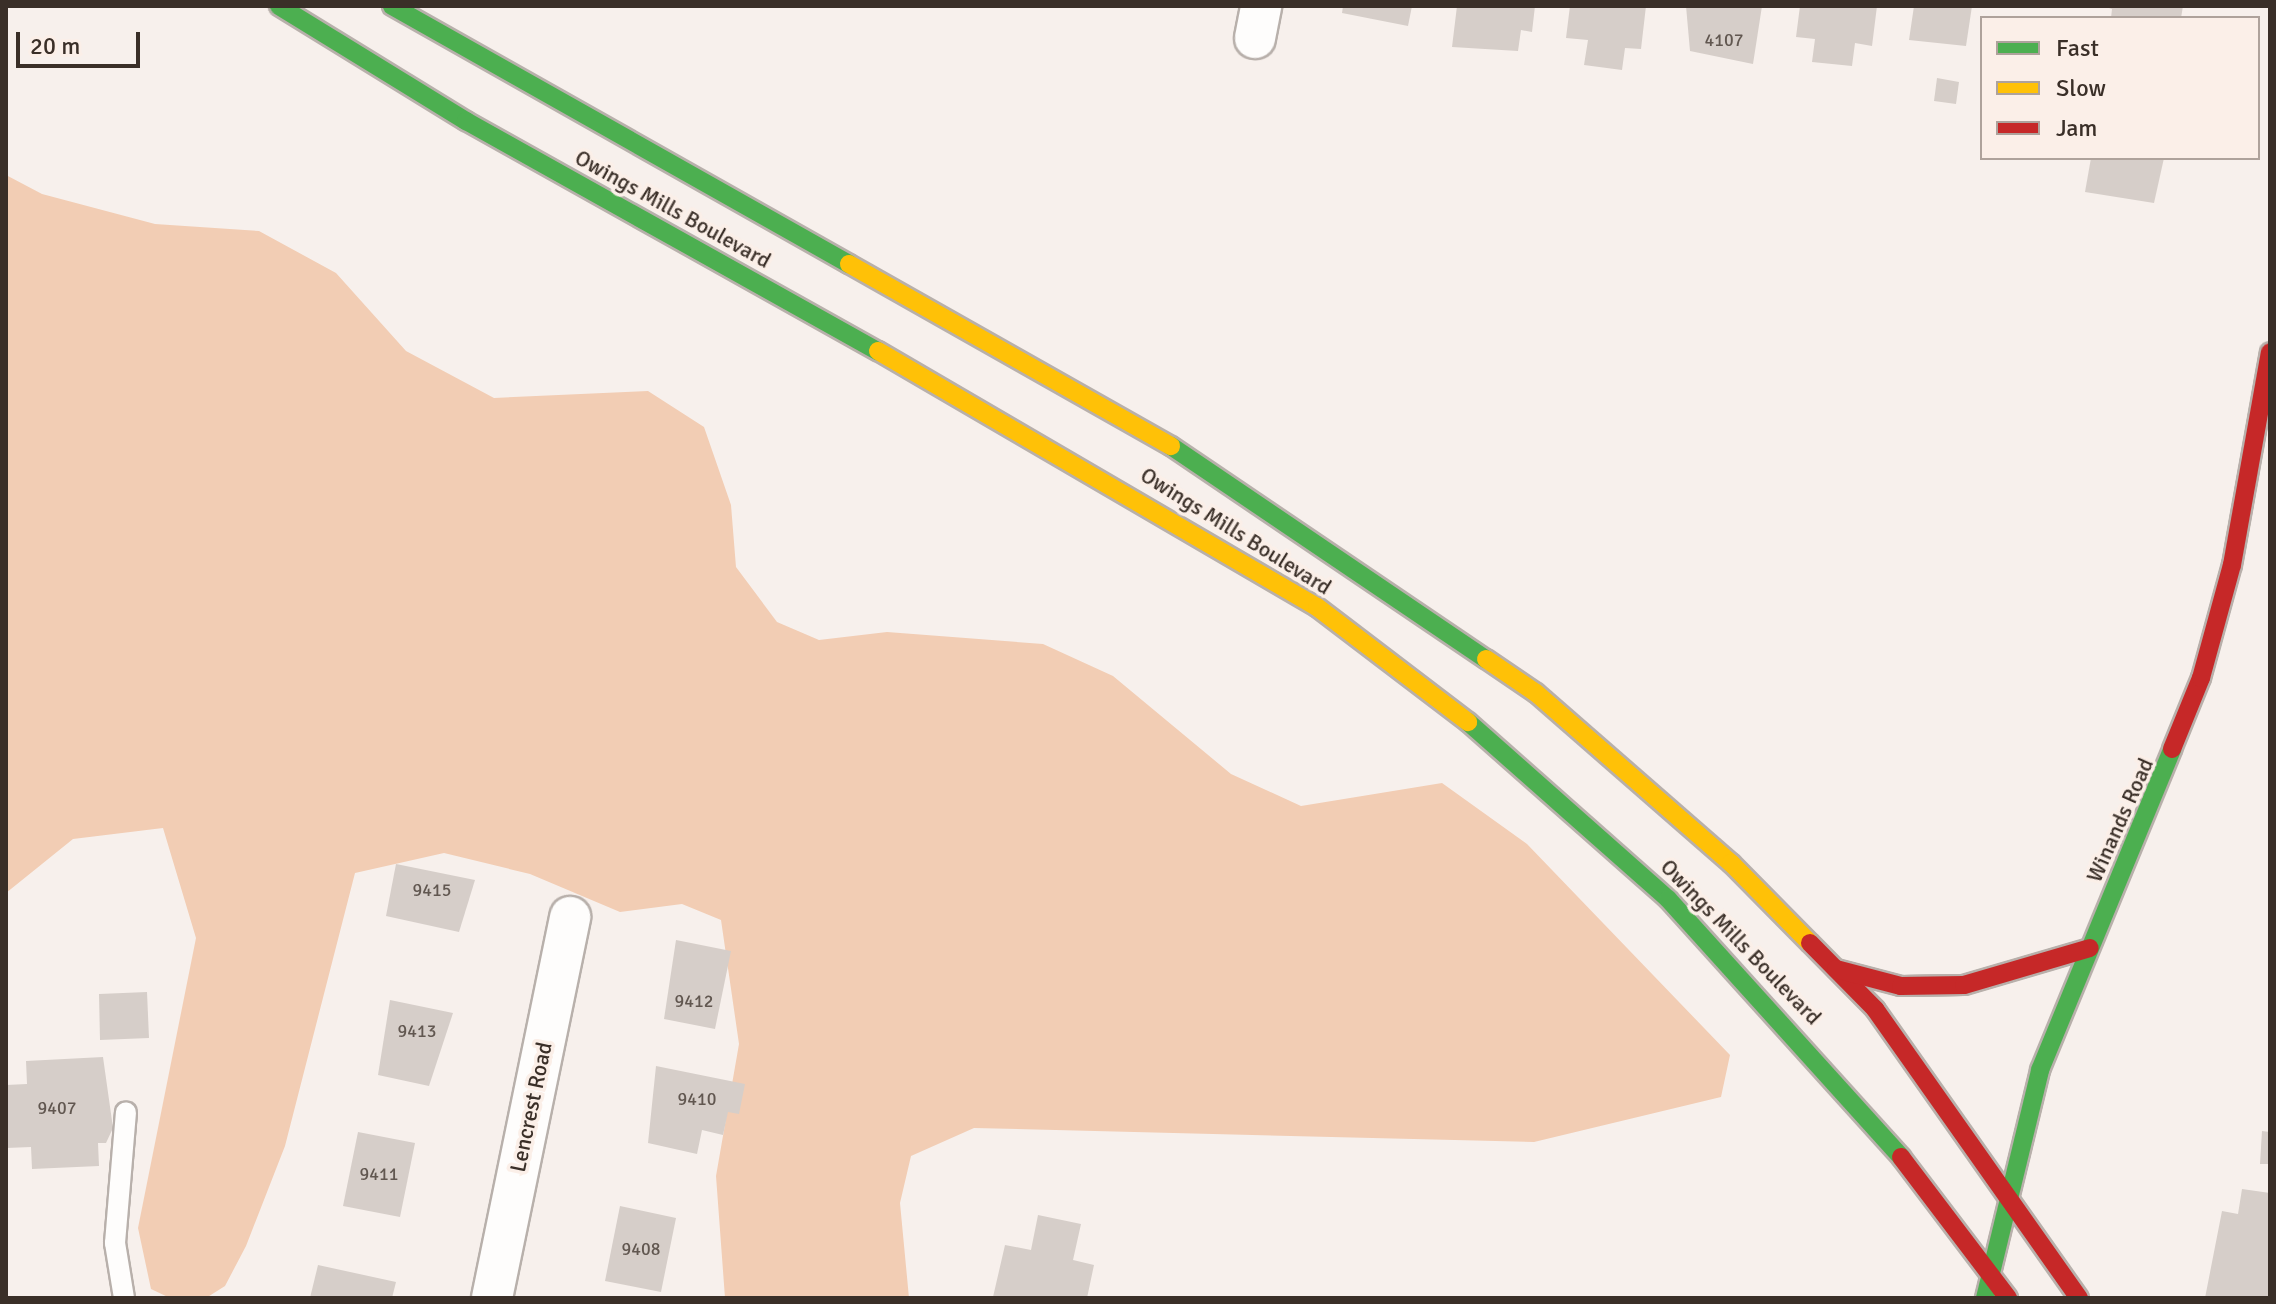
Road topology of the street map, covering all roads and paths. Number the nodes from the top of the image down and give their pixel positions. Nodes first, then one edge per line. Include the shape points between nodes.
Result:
1 (279, 6) edge
2 (392, 6) edge
3 (2270, 352) edge
4 (2260, 465) edge
5 (570, 917) dead end
6 (2090, 948) junction
7 (1834, 969) junction
8 (126, 1112) dead end
9 (2009, 1196) junction
10 (1989, 1271) junction
11 (124, 1298) edge
12 (492, 1298) edge
13 (1985, 1298) edge
14 (2008, 1298) edge
15 (2079, 1298) edge

1 - 10 main road, Owings Mills Boulevard via 453,113 1106,478 1317,607 1492,740 1668,899 1810,1046
2 - 7 main road, Owings Mills Boulevard via 1277,513 1536,693 1731,863
3 - 4 main road, Winands Road
4 - 6 main road, Winands Road via 2201,678
5 - 12 street, Lencrest Road
6 - 7 main road via 1964,985 1901,986
6 - 9 main road, Winands Road via 2040,1070
7 - 9 main road, Owings Mills Boulevard via 1875,1009
8 - 11 lane via 115,1243
9 - 10 main road, Winands Road
9 - 15 main road, Owings Mills Boulevard
10 - 13 main road, Winands Road
10 - 14 main road, Owings Mills Boulevard

